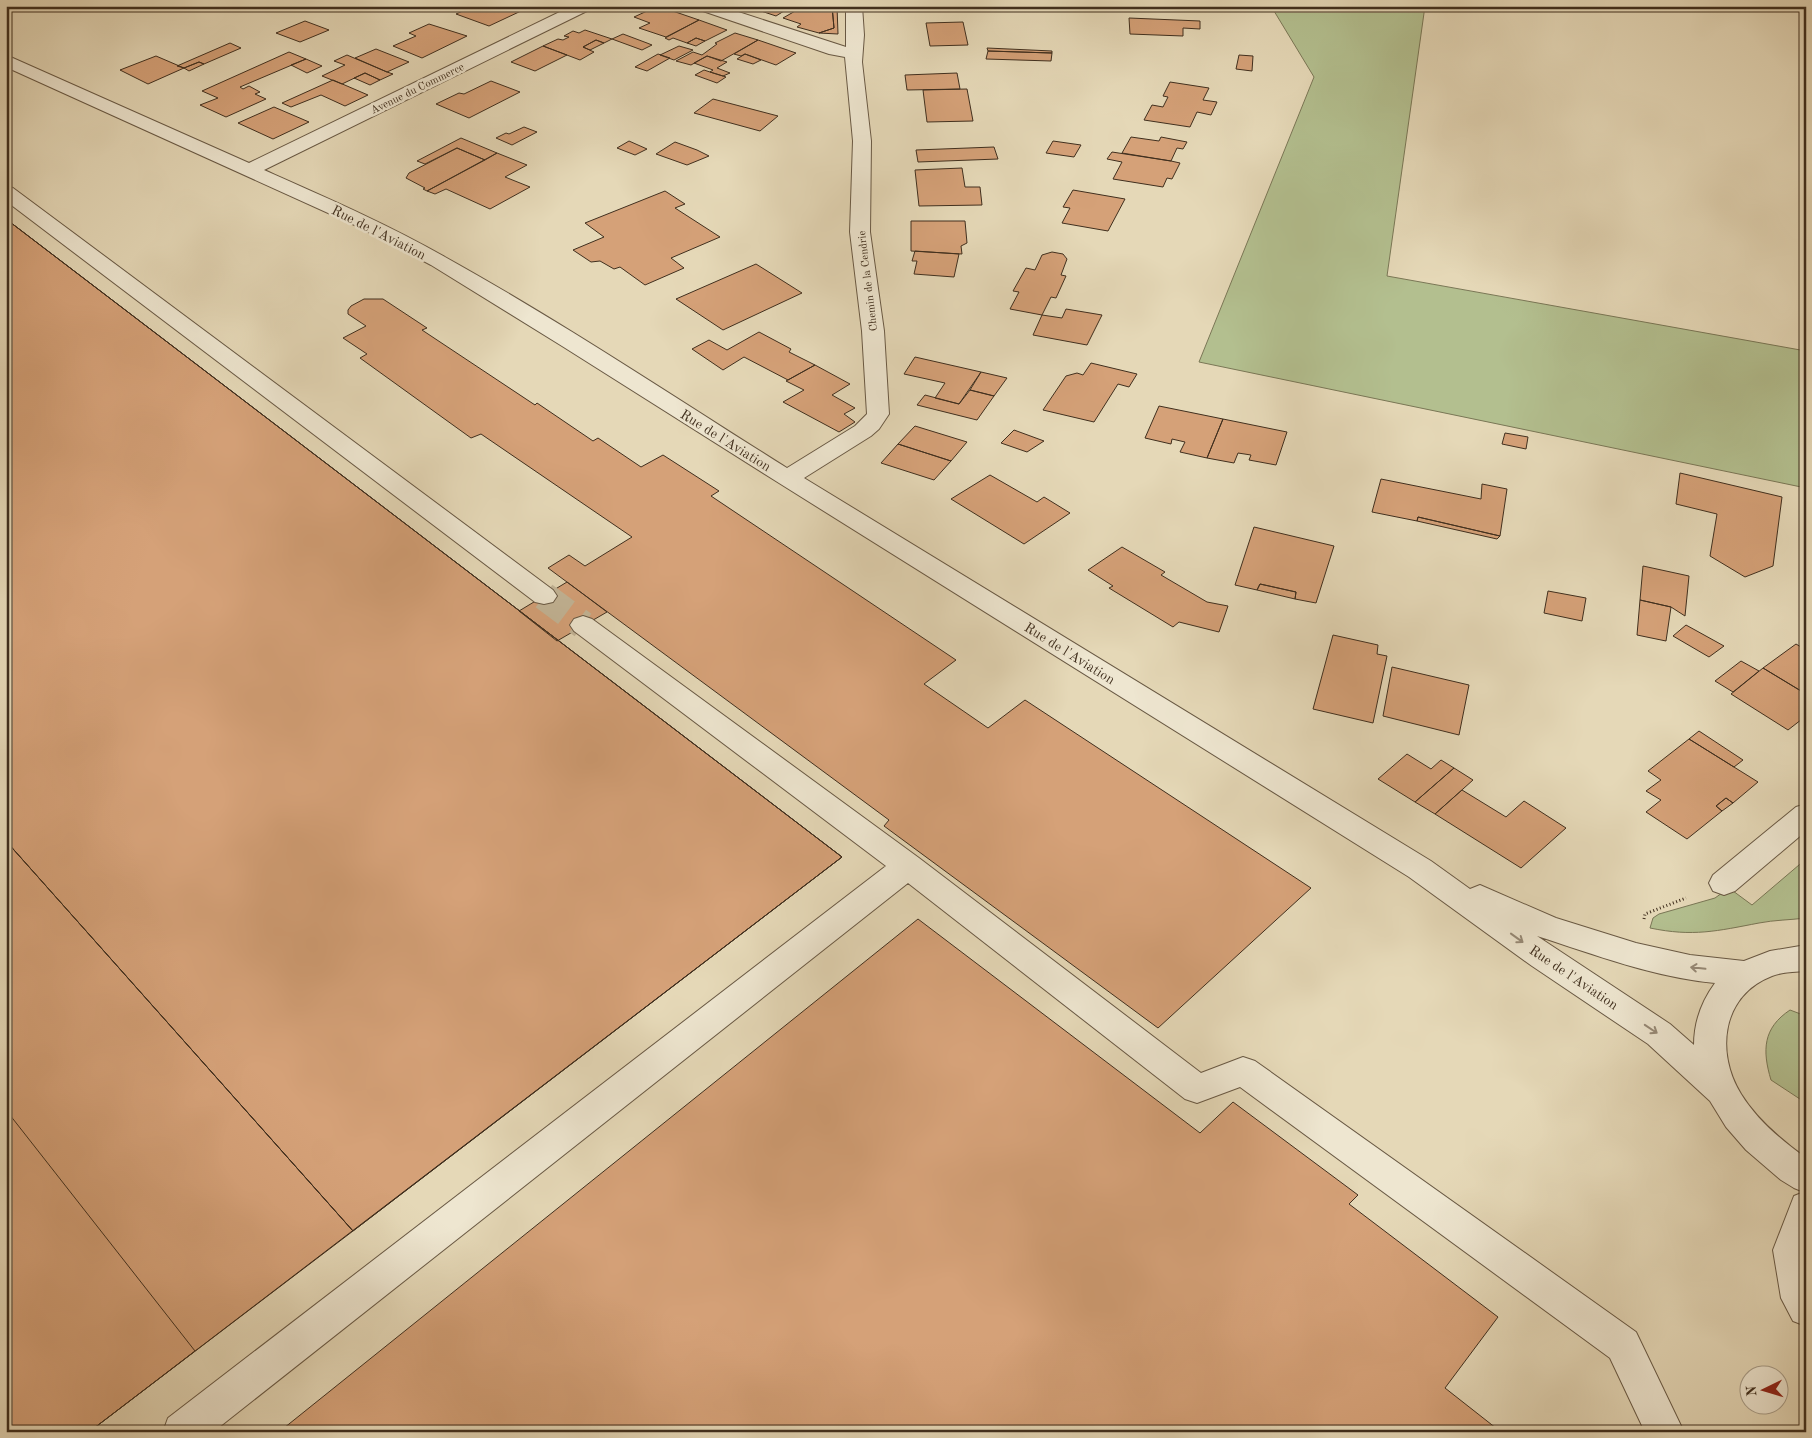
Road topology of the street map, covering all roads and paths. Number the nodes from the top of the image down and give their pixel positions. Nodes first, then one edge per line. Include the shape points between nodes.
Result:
1 (585, 6) edge
2 (703, 6) edge
3 (854, 6) edge
4 (854, 53) junction
5 (6, 60) edge
6 (249, 170) junction
7 (6, 192) edge
8 (787, 478) junction
9 (544, 596) tunnel mouth
10 (584, 626) tunnel mouth
11 (1806, 815) edge
12 (908, 866) junction
13 (1420, 869) junction
14 (1724, 883) joint
15 (1643, 923) dead end
16 (1806, 958) edge
17 (1746, 974) junction
18 (1722, 1091) junction
19 (1806, 1176) edge
20 (1806, 1207) edge
21 (1806, 1309) edge
22 (182, 1432) edge
23 (1665, 1432) edge

1 - 6 street, Avenue du Commerce
2 - 4 street via 835,50
3 - 4 street, Chemin de la Cendrie
4 - 8 street, Chemin de la Cendrie via 862,141 860,232 873,331 878,414 862,431
5 - 6 street, Rue de l'Aviation
6 - 8 street, Rue de l'Aviation via 366,223 438,261
7 - 9 street
8 - 13 street, Rue de l'Aviation
10 - 12 street
11 - 14 street
12 - 22 street
12 - 23 street via 1197,1089 1242,1071 1624,1345
17 -> 13 street, Rue de l'Aviation via 1690,968 1546,927
13 -> 18 street, Rue de l'Aviation via 1543,957 1659,1034
14 - 15 path via 1645,914
16 - 17 street via 1771,964
17 - 18 street via 1730,987 1710,1022 1708,1044
18 - 19 street via 1738,1117 1759,1141 1784,1163
20 - 21 street via 1791,1250 1799,1298

